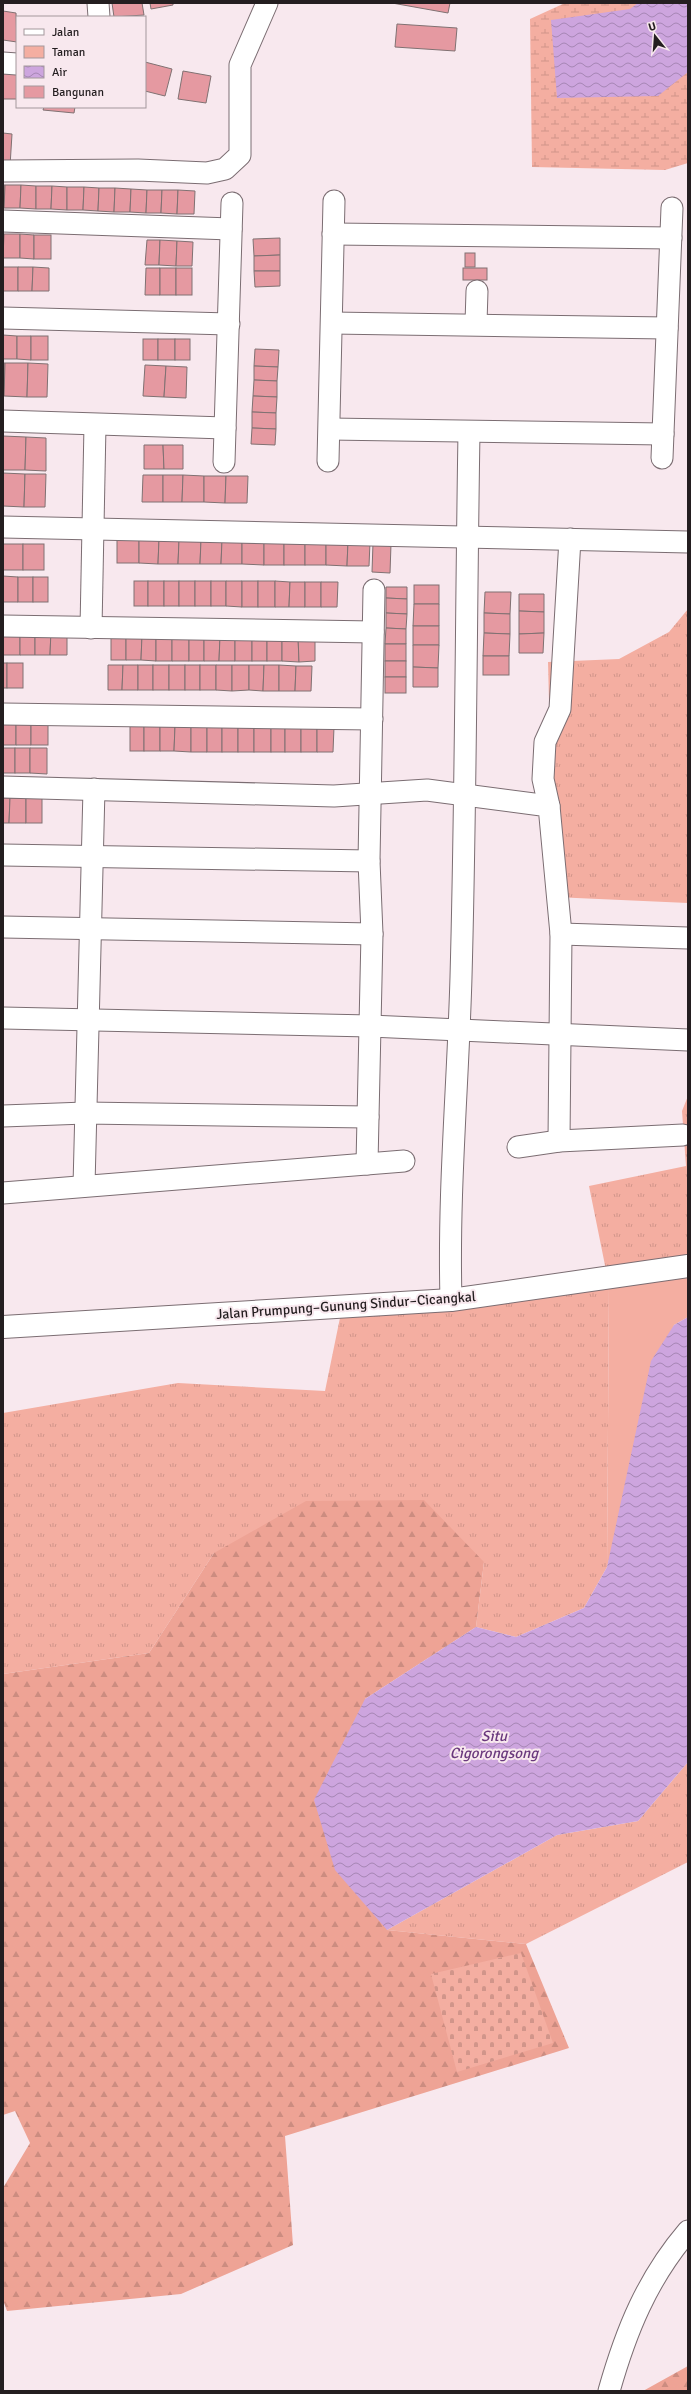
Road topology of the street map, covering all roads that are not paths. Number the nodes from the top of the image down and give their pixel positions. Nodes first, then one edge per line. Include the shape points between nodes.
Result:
1 (98, 3) edge
2 (267, 3) edge
3 (99, 16) edge
4 (3, 63) edge
5 (16, 64) edge
6 (3, 171) edge
7 (334, 201) dead end
8 (232, 203) dead end
9 (672, 208) dead end
10 (3, 222) edge
11 (231, 229) junction
12 (334, 234) junction
13 (671, 238) junction
14 (477, 291) dead end
15 (3, 318) edge
16 (332, 323) junction
17 (476, 323) junction
18 (229, 324) junction
19 (667, 328) junction
20 (3, 421) edge
21 (95, 425) junction
22 (225, 428) junction
23 (330, 429) junction
24 (469, 432) junction
25 (663, 434) junction
26 (662, 458) dead end
27 (328, 461) dead end
28 (224, 462) dead end
29 (3, 526) edge
30 (94, 529) junction
31 (467, 537) junction
32 (570, 539) junction
33 (688, 542) edge
34 (374, 590) dead end
35 (3, 626) edge
36 (91, 628) junction
37 (373, 632) junction
38 (3, 714) edge
39 (372, 719) junction
40 (3, 787) edge
41 (94, 789) junction
42 (371, 792) junction
43 (466, 793) junction
44 (549, 806) junction
45 (3, 855) edge
46 (93, 856) junction
47 (369, 861) junction
48 (3, 927) edge
49 (91, 929) junction
50 (372, 934) junction
51 (561, 934) junction
52 (688, 938) edge
53 (3, 1018) edge
54 (89, 1020) junction
55 (370, 1026) junction
56 (460, 1029) junction
57 (559, 1035) junction
58 (688, 1040) edge
59 (85, 1113) junction
60 (3, 1116) edge
61 (368, 1117) junction
62 (683, 1136) dead end
63 (559, 1142) junction
64 (518, 1147) dead end
65 (404, 1161) dead end
66 (367, 1164) junction
67 (84, 1186) junction
68 (3, 1193) edge
69 (688, 1266) edge
70 (450, 1300) junction
71 (3, 1327) edge
72 (688, 2231) edge
73 (609, 2391) edge

1 - 3 street
2 - 6 street via 240,65 240,155 225,169 207,173 138,170
4 - 5 street
7 - 12 street
8 - 11 street
9 - 13 street
10 - 11 street
11 - 18 street
12 - 13 street
12 - 16 street
13 - 19 street
14 - 17 street
15 - 18 street
16 - 17 street
16 - 23 street
17 - 19 street
18 - 22 street
19 - 25 street
20 - 21 street
21 - 22 street
21 - 30 street
22 - 28 street
23 - 24 street
23 - 27 street
24 - 25 street
24 - 31 street
25 - 26 street
29 - 30 street
30 - 31 street
30 - 36 street
31 - 32 street
31 - 43 street
32 - 33 street
32 - 44 street via 560,709 546,742 543,779
34 - 37 street
35 - 36 street
36 - 37 street
37 - 39 street
38 - 39 street
39 - 42 street
40 - 41 street
41 - 42 street via 334,796
41 - 46 street
42 - 43 street via 427,790
42 - 47 street
43 - 44 street
43 - 56 street
44 - 51 street
45 - 46 street
46 - 47 street
46 - 49 street
47 - 50 street
48 - 49 street
49 - 50 street
49 - 54 street
50 - 55 street
51 - 52 street
51 - 57 street
53 - 54 street
54 - 55 street
54 - 59 street
55 - 56 street
55 - 61 street
56 - 57 street
56 - 70 street
57 - 58 street
57 - 63 street
59 - 60 street
59 - 61 street
59 - 67 street
61 - 66 street
62 - 63 street
63 - 64 street
65 - 66 street
66 - 67 street
67 - 68 street
69 - 70 main road, Jalan Prumpung–Gunung Sindur–Cicangkal
70 - 71 main road, Jalan Prumpung–Gunung Sindur–Cicangkal
72 - 73 street via 643,2294 621,2349

